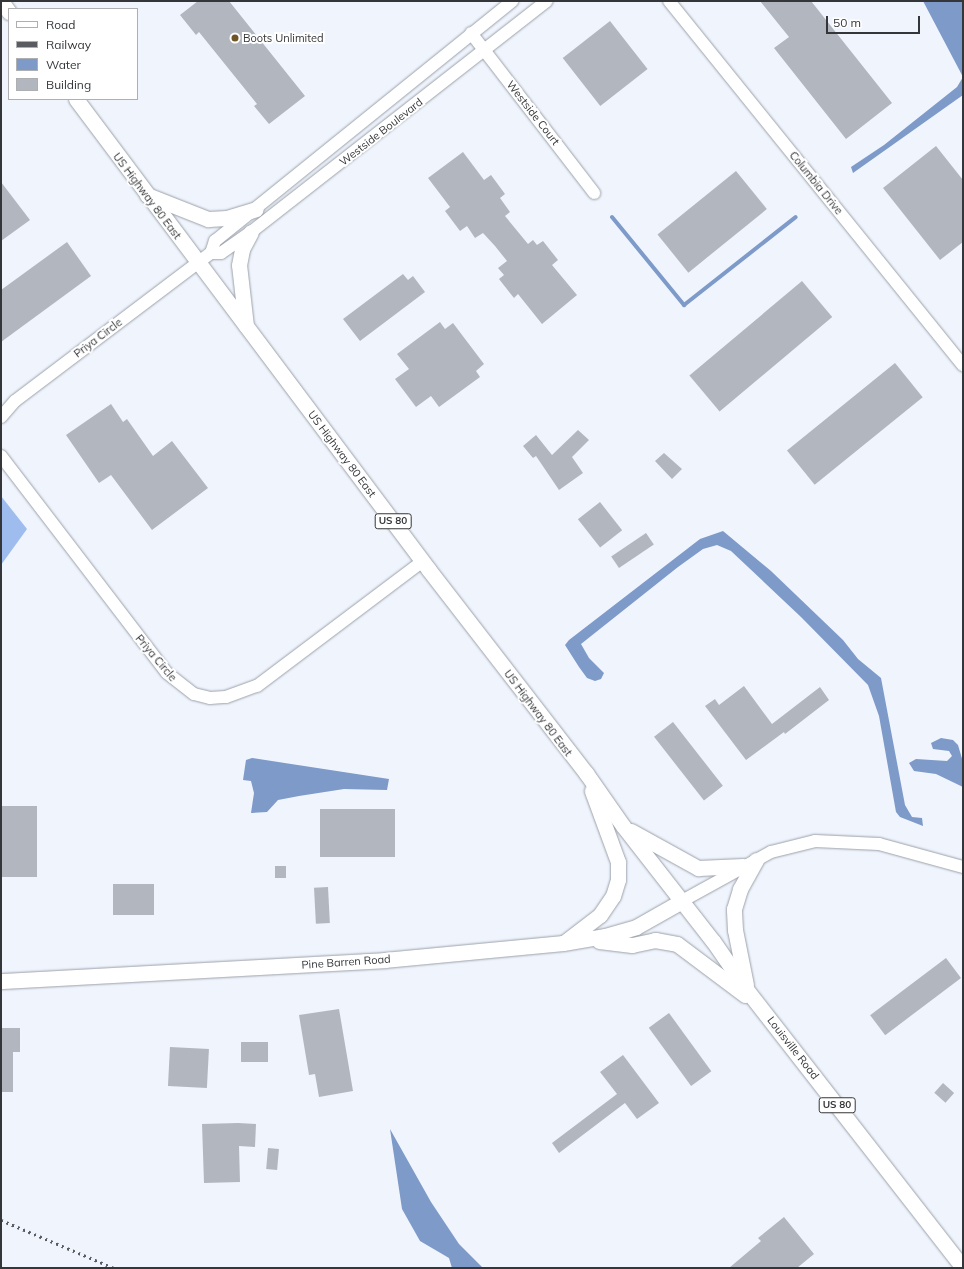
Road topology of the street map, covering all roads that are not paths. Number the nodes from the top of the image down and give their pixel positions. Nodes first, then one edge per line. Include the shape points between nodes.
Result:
1 (1, 1) edge
2 (512, 1) edge
3 (547, 1) edge
4 (669, 1) edge
5 (8, 11) edge
6 (471, 34) junction
7 (485, 51) junction
8 (77, 100) edge
9 (145, 193) junction
10 (594, 193) dead end
11 (256, 209) junction
12 (251, 232) junction
13 (211, 253) junction
14 (198, 263) junction
15 (246, 328) junction
16 (963, 366) edge
17 (1, 417) edge
18 (1, 456) edge
19 (423, 561) junction
20 (586, 773) junction
21 (623, 826) junction
22 (750, 863) junction
23 (963, 867) edge
24 (682, 901) junction
25 (588, 939) junction
26 (713, 941) joint
27 (563, 943) junction
28 (1, 981) edge
29 (746, 990) junction
30 (760, 1007) junction
31 (963, 1268) edge

1 - 5 main road
2 - 6 street, Westside Boulevard
3 - 7 street, Westside Boulevard
4 - 16 street, Columbia Drive
6 - 7 street, Westside Court
6 - 11 street, Westside Boulevard
7 - 10 street, Westside Court
7 - 12 street, Westside Boulevard
8 - 9 main road, US Highway 80 East / US 80
9 - 11 main road via 208,219 227,218
9 - 14 main road, US Highway 80 East / US 80
11 - 13 street, Westside Boulevard via 214,241
12 - 13 street, Westside Boulevard via 221,253
12 - 15 main road via 242,248 239,265
13 - 14 street, Westside Boulevard
14 - 15 main road, US Highway 80 East / US 80
14 - 17 street, Priya Circle via 15,401
15 - 19 main road, US Highway 80 East / US 80
18 - 19 street, Priya Circle via 167,673 194,694 210,698 226,697 257,686
19 - 20 main road, US Highway 80 East / US 80
20 - 21 main road, US Highway 80 East / US 80
20 - 27 main road via 618,862 618,880 613,896 600,915
21 - 22 main road via 698,868
21 - 24 main road, US Highway 80 East / US 80
22 - 23 street via 801,843 846,841 893,846
22 - 24 street
22 - 29 main road via 734,909 735,930
24 - 25 main road, Pine Barren Road via 636,927
24 - 26 main road, US Highway 80 East / US 80
25 - 27 main road, Pine Barren Road
25 - 30 main road via 632,945 655,940 677,944
26 - 29 main road, Louisville Road / US 80
27 - 28 main road, Pine Barren Road via 384,960
29 - 30 main road, Louisville Road / US 80
30 - 31 main road, Louisville Road / US 80

